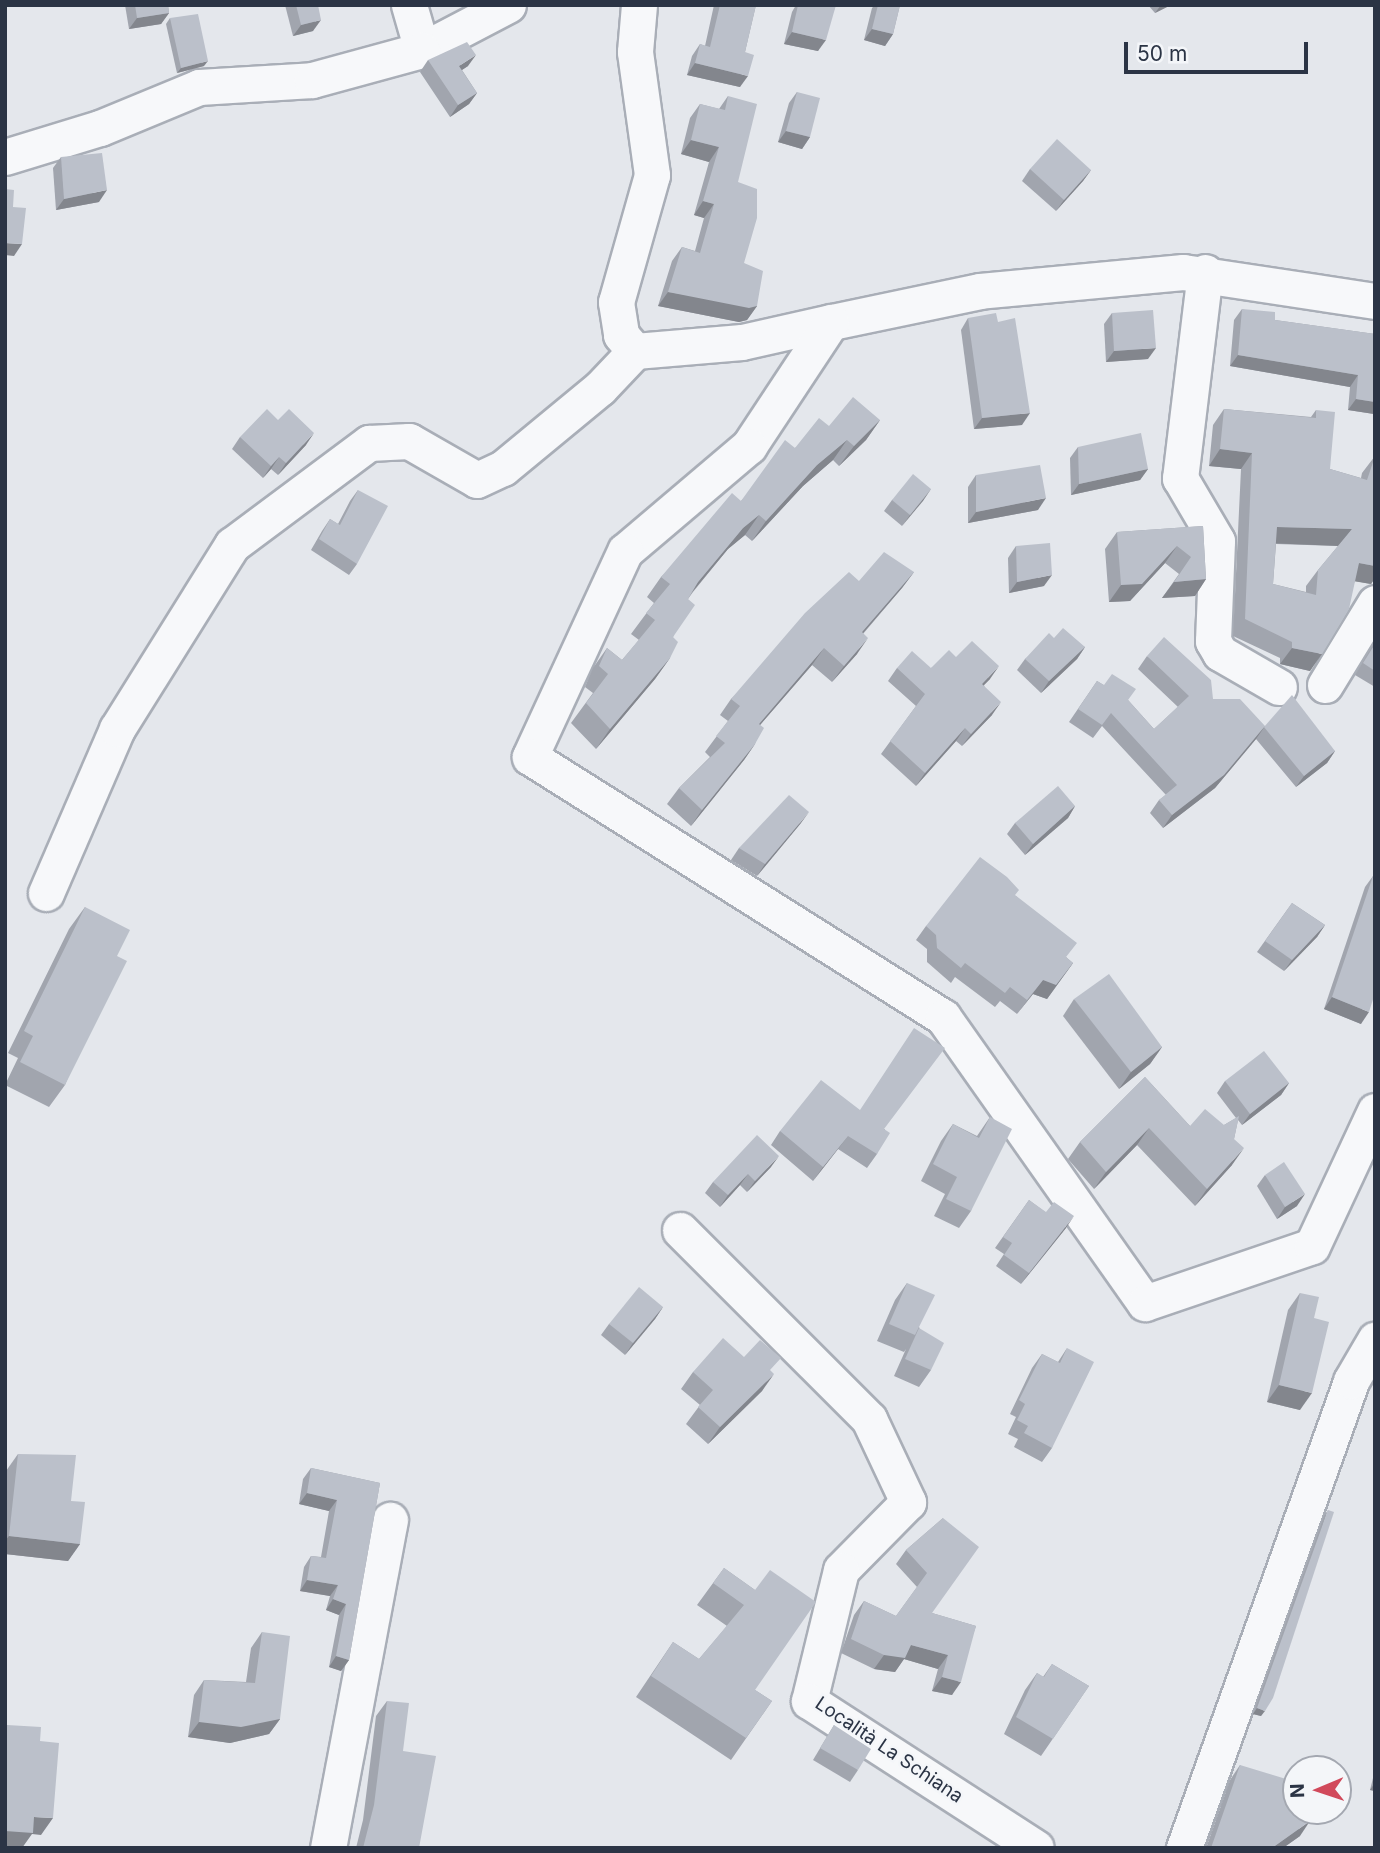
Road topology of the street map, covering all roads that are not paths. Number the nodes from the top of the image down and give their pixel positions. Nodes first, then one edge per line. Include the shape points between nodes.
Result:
1 (409, 5) edge
2 (508, 5) edge
3 (639, 5) edge
4 (422, 50) junction
5 (5, 157) edge
6 (1205, 272) junction
7 (1375, 301) edge
8 (831, 322) junction
9 (635, 351) junction
10 (1375, 603) edge
11 (1325, 685) dead end
12 (1279, 687) dead end
13 (46, 893) dead end
14 (1375, 1111) edge
15 (680, 1230) dead end
16 (1375, 1340) edge
17 (390, 1520) dead end
18 (328, 1848) edge
19 (1036, 1848) edge
20 (1184, 1848) edge

1 - 4 street
2 - 4 street
3 - 9 street via 635,52 652,175 616,302 621,335
4 - 5 street via 312,80 199,87
6 - 7 street
6 - 8 street via 980,291
6 - 12 street via 1180,478 1217,541 1213,641 1220,653
8 - 9 street via 742,342
8 - 14 street via 749,446 625,551 530,757 943,1017 1145,1303 1312,1246
9 - 13 street via 600,388 503,468 477,480 409,441 369,443 232,545 117,729
10 - 11 street
15 - 19 street, Località La Schiana via 869,1419 908,1502 841,1570 809,1701
16 - 20 street via 1351,1381
17 - 18 street

